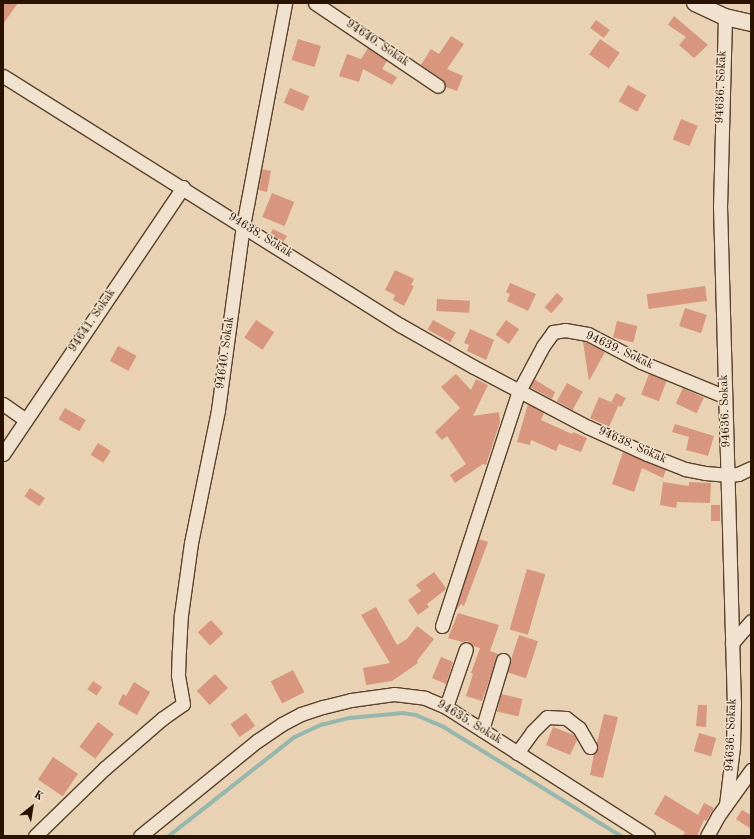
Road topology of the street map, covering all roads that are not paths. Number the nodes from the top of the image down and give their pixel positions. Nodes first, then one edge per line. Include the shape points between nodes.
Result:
1 (284, 3) edge
2 (315, 3) edge
3 (694, 3) edge
4 (725, 17) junction
5 (751, 23) edge
6 (3, 76) edge
7 (438, 86) dead end
8 (183, 187) junction
9 (243, 226) junction
10 (520, 391) junction
11 (724, 396) junction
12 (3, 404) edge
13 (26, 420) junction
14 (3, 454) edge
15 (751, 468) edge
16 (729, 475) junction
17 (751, 621) edge
18 (442, 626) dead end
19 (732, 643) junction
20 (466, 649) dead end
21 (503, 660) dead end
22 (446, 707) junction
23 (482, 730) junction
24 (590, 747) dead end
25 (517, 753) junction
26 (751, 770) edge
27 (726, 806) junction
28 (35, 836) edge
29 (140, 836) edge
30 (648, 836) edge
31 (707, 836) edge

1 - 9 street, 94640. Sokak
2 - 7 street, 94640. Sokak
3 - 4 street
4 - 5 street
4 - 11 street, 94636. Sokak via 720,206
6 - 8 street, 94638. Sokak
8 - 9 street, 94638. Sokak
8 - 13 street, 94641. Sokak
9 - 10 street, 94638. Sokak via 400,325
9 - 28 street, 94640. Sokak via 221,388 191,543 181,615 178,675 183,704 105,768
10 - 11 street, 94639. Sokak via 549,336 553,332 565,330 598,338 641,362
10 - 16 street, 94638. Sokak via 646,454 685,469
10 - 18 street
11 - 16 street, 94636. Sokak
12 - 13 street
13 - 14 street, 94641. Sokak
15 - 16 street, 94638. Sokak
16 - 19 street, 94636. Sokak
17 - 19 street
19 - 27 street, 94636. Sokak via 733,747
20 - 22 street
21 - 23 street
22 - 23 street, 94635. Sokak
22 - 29 street, 94635. Sokak via 425,698 394,694 351,700 301,714 257,741
23 - 25 street, 94635. Sokak
24 - 25 street via 579,728 566,718 547,717
25 - 30 street, 94635. Sokak
26 - 27 street
27 - 31 street

